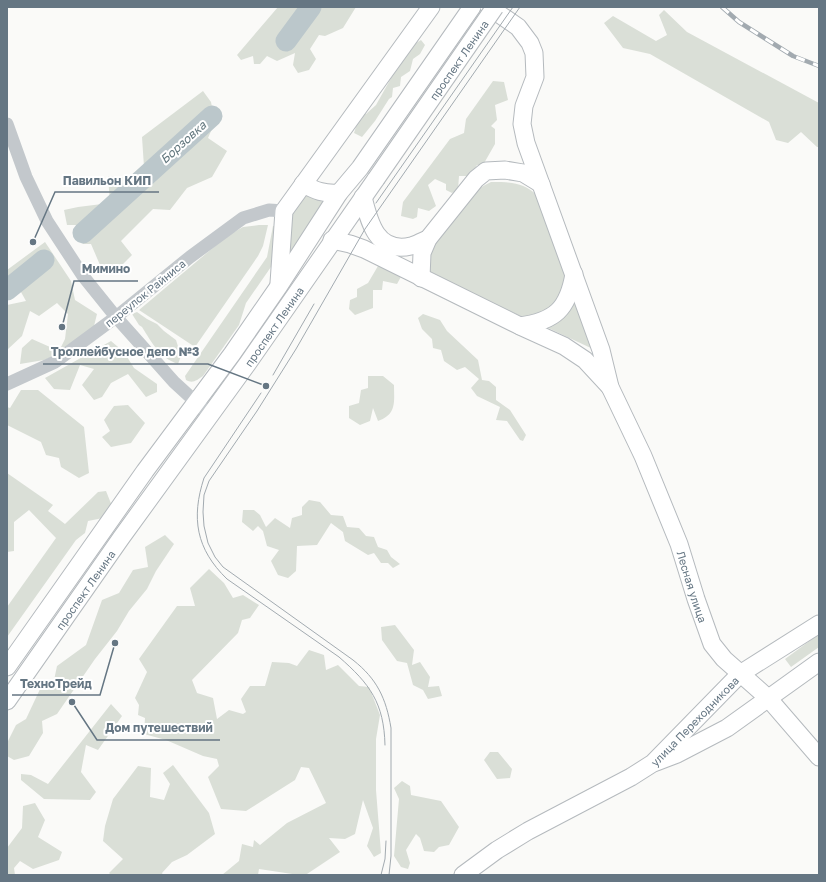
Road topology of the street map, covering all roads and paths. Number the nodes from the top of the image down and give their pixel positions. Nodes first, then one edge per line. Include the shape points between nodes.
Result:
1 (430, 7) edge
2 (472, 7) edge
3 (489, 7) edge
4 (495, 7) edge
5 (7, 124) edge
6 (303, 184) junction
7 (541, 184) junction
8 (339, 193) junction
9 (363, 198) junction
10 (284, 211) junction
11 (428, 239) junction
12 (332, 240) junction
13 (574, 274) junction
14 (421, 278) junction
15 (279, 286) junction
16 (116, 317) junction
17 (520, 326) junction
18 (7, 384) edge
19 (610, 387) junction
20 (196, 403) junction
21 (210, 415) junction
22 (819, 624) edge
23 (819, 662) edge
24 (7, 667) edge
25 (740, 674) junction
26 (768, 698) junction
27 (7, 701) edge
28 (819, 757) edge
29 (653, 763) junction
30 (463, 875) edge

1 - 6 main road
2 - 8 main road, проспект Ленина via 360,168
3 - 7 main road via 518,27 534,53 535,77 524,106 522,124
4 - 9 main road, проспект Ленина, bridge
5 - 16 street via 26,177 47,220 83,276
6 - 8 main road via 318,192
6 - 10 main road
7 - 11 main road via 524,173 486,171 476,179
7 - 13 main road
8 - 15 main road, проспект Ленина
9 - 11 main road via 367,216 379,239 399,248
9 - 12 main road, проспект Ленина
10 - 15 main road
10 - 16 street, переулок Райниса via 269,210 243,218
11 - 14 main road via 422,253
12 - 14 main road via 364,249
12 - 21 main road, проспект Ленина
13 - 17 main road via 569,294 556,314 545,321
13 - 19 main road via 602,350
14 - 17 main road
15 - 20 main road, проспект Ленина
16 - 18 street, переулок Райниса via 55,362
16 - 20 street
17 - 19 main road via 564,346 585,360
19 - 25 main road, Лесная улица via 643,456 679,544 712,644
20 - 21 street
20 - 24 main road, проспект Ленина
21 - 27 main road, проспект Ленина
22 - 25 main road, улица Переходникова
23 - 26 main road, улица Переходникова
25 - 26 main road, Лесная улица
25 - 29 main road, улица Переходникова
26 - 28 main road, Лесная улица
26 - 29 main road, улица Переходникова via 727,728 677,754
29 - 30 main road via 631,778 548,820 497,850

